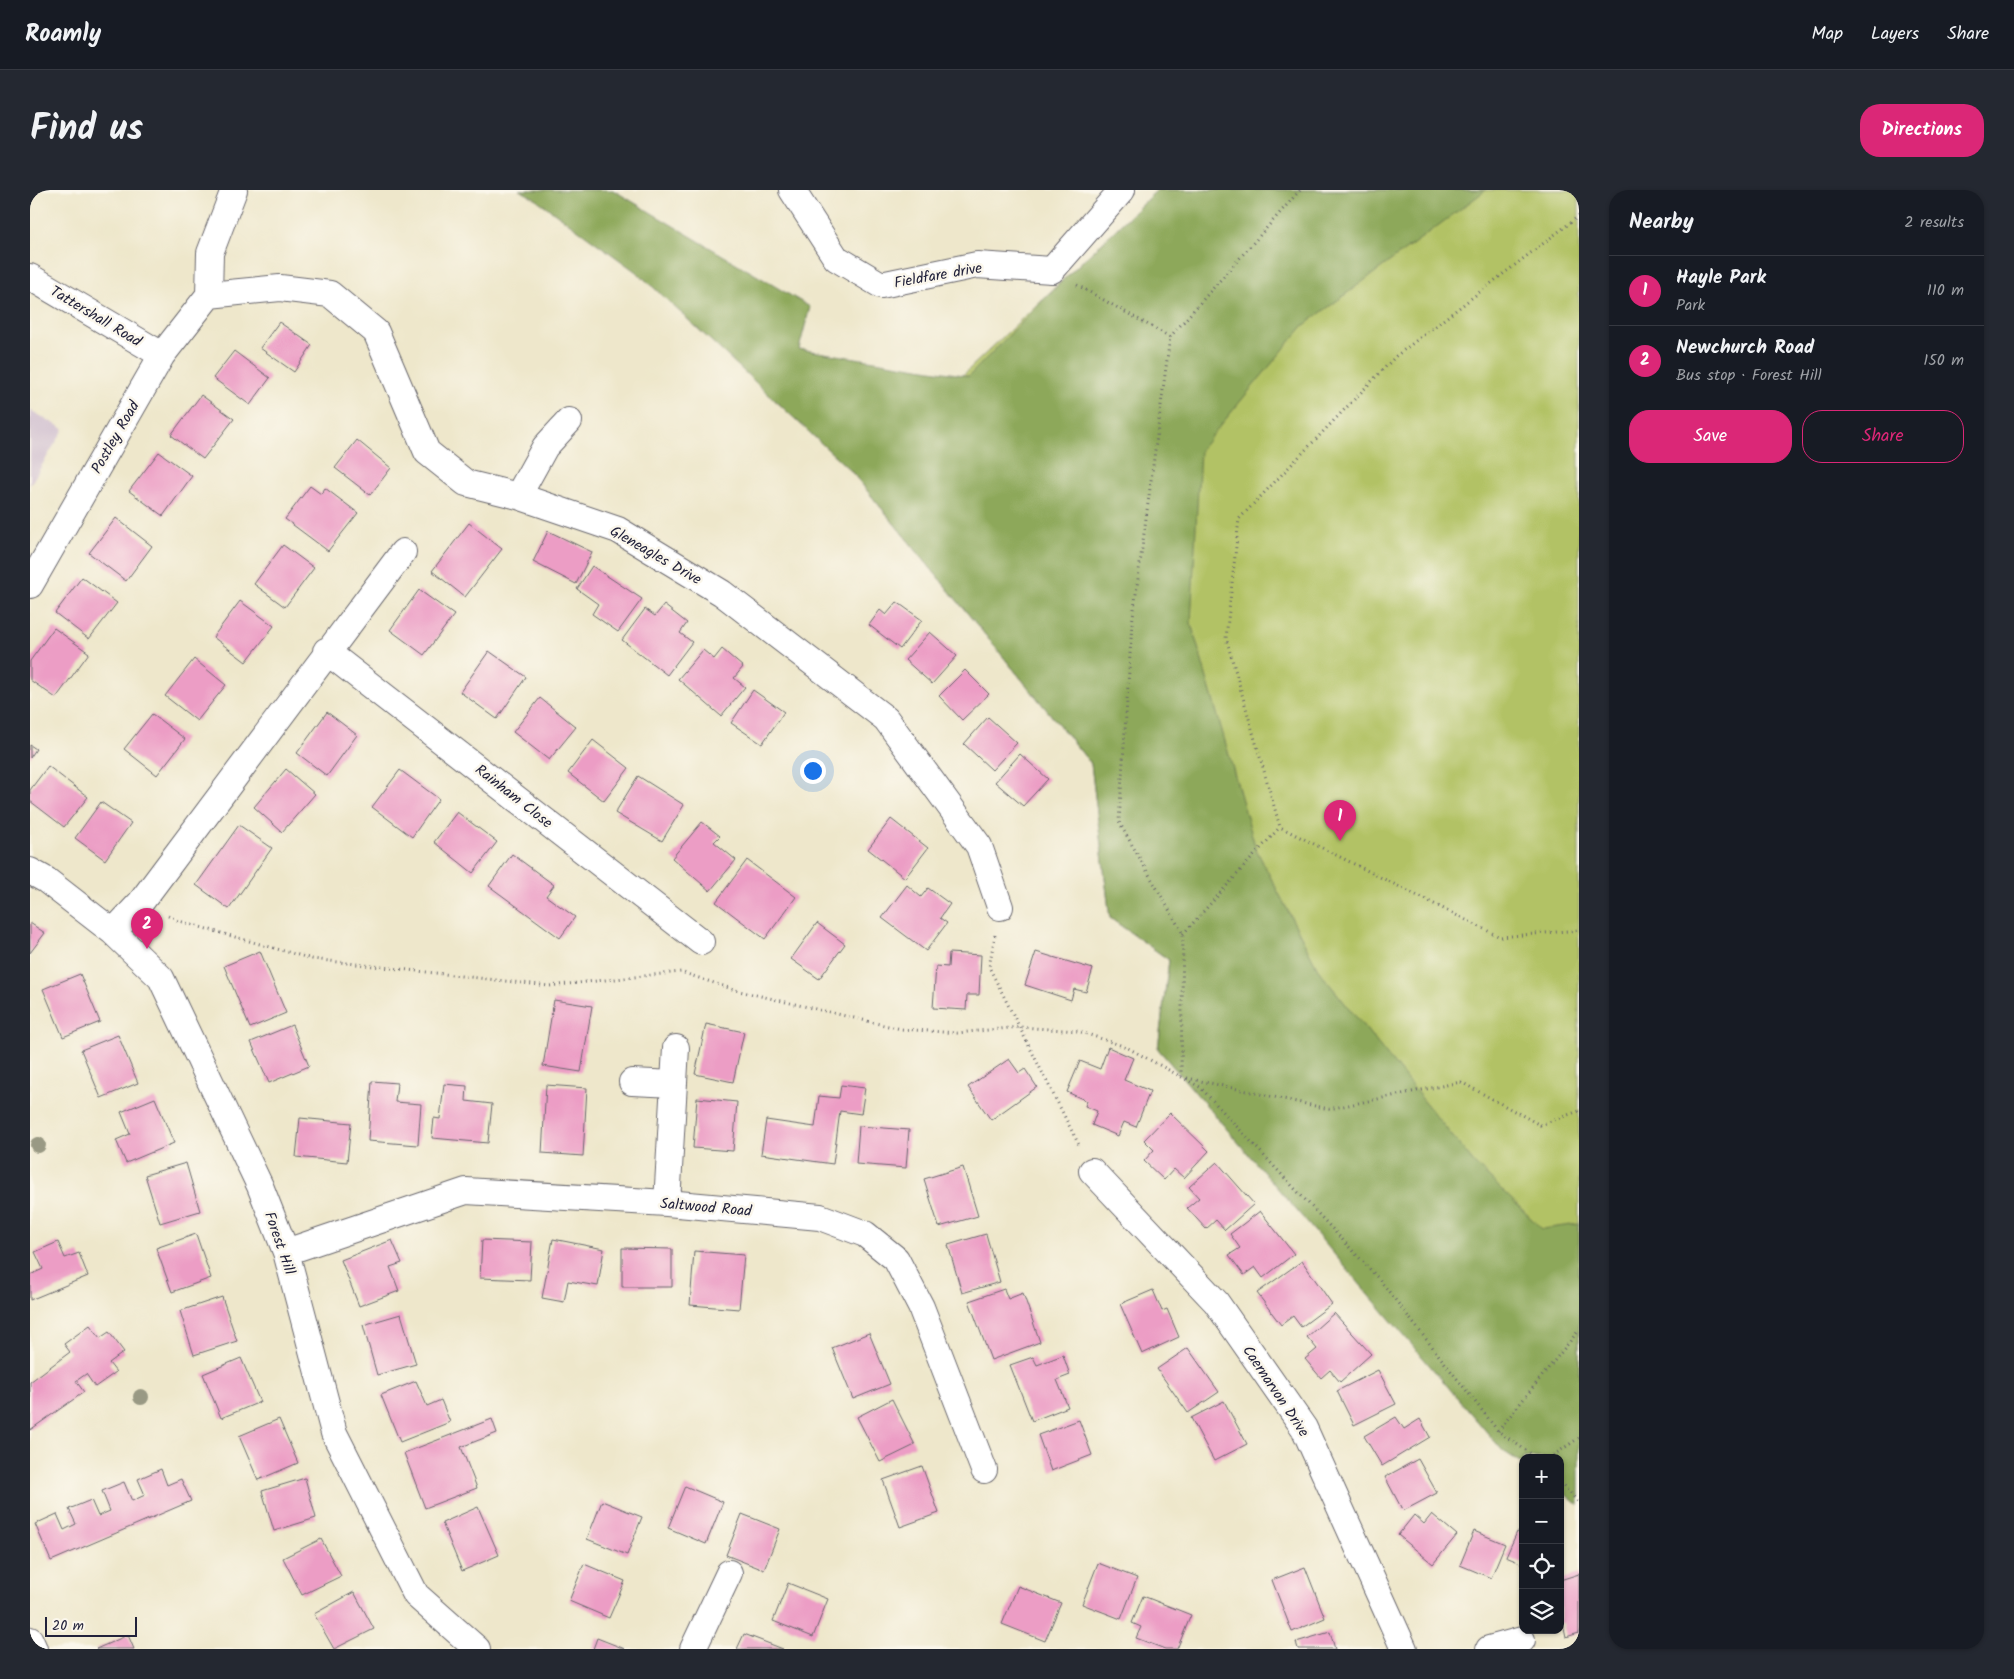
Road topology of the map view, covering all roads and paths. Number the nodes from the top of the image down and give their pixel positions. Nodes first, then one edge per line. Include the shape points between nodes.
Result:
1 (234, 190) edge
2 (792, 190) edge
3 (1122, 190) edge
4 (1300, 190) edge
5 (1579, 216) edge
6 (1052, 270) junction
7 (30, 277) edge
8 (209, 295) junction
9 (1170, 336) junction
10 (162, 355) junction
11 (569, 421) dead end
12 (518, 496) junction
13 (403, 552) dead end
14 (30, 585) edge
15 (326, 651) junction
16 (1280, 828) junction
17 (30, 871) edge
18 (141, 902) junction
19 (1000, 908) joint
20 (1579, 930) edge
21 (113, 932) junction
22 (1182, 934) junction
23 (701, 942) dead end
24 (1020, 1027) junction
25 (676, 1048) dead end
26 (1181, 1076) junction
27 (632, 1082) dead end
28 (674, 1084) junction
29 (1579, 1111) edge
30 (1092, 1171) joint
31 (667, 1204) junction
32 (286, 1252) junction
33 (1579, 1330) edge
34 (1498, 1431) junction
35 (1579, 1438) edge
36 (1531, 1454) edge
37 (1555, 1454) edge
38 (984, 1470) dead end
39 (1564, 1486) edge
40 (1579, 1503) edge
41 (729, 1573) dead end
42 (30, 1640) edge
43 (1522, 1640) dead end
44 (34, 1649) edge
45 (477, 1649) edge
46 (693, 1649) edge
47 (1404, 1649) edge
48 (1489, 1649) edge

1 - 8 street via 210,253
2 - 6 street, Fieldfare drive via 836,258 881,285 977,265
3 - 6 street
4 - 9 path
5 - 16 path via 1396,356 1239,519 1226,638
6 - 9 path
7 - 10 street, Tattershall Road
8 - 10 street, Postley Road
8 - 12 street, Gleneagles Drive via 280,288 330,294 376,332 427,452 466,483
9 - 22 path via 1132,624 1119,822
10 - 14 street, Postley Road
11 - 12 street via 545,446
12 - 19 street, Gleneagles Drive via 618,530 722,593 886,719 979,846
13 - 15 street
15 - 18 street
15 - 23 street, Rainham Close
16 - 20 path via 1500,937
16 - 22 path
17 - 21 street, Forest Hill
18 - 21 street
18 - 24 path via 179,921 312,959 548,986 681,972 735,990 901,1030 957,1033
19 - 24 path via 989,967
21 - 32 street, Forest Hill via 161,978 260,1186
22 - 26 path
24 - 26 path via 1078,1031 1126,1046
24 - 30 path
25 - 28 street
26 - 29 path via 1329,1109 1461,1082 1540,1125
26 - 34 path via 1200,1086 1379,1279
27 - 28 street
28 - 31 street
30 - 47 street, Caernarvon Drive via 1216,1302 1304,1428
31 - 32 street, Saltwood Road via 466,1191
31 - 38 street, Saltwood Road via 820,1217 865,1234 896,1259 921,1308
32 - 45 street, Forest Hill via 334,1432 416,1595
33 - 34 path
34 - 36 path
35 - 37 path
39 - 40 path
41 - 46 street
42 - 44 street
43 - 48 street

